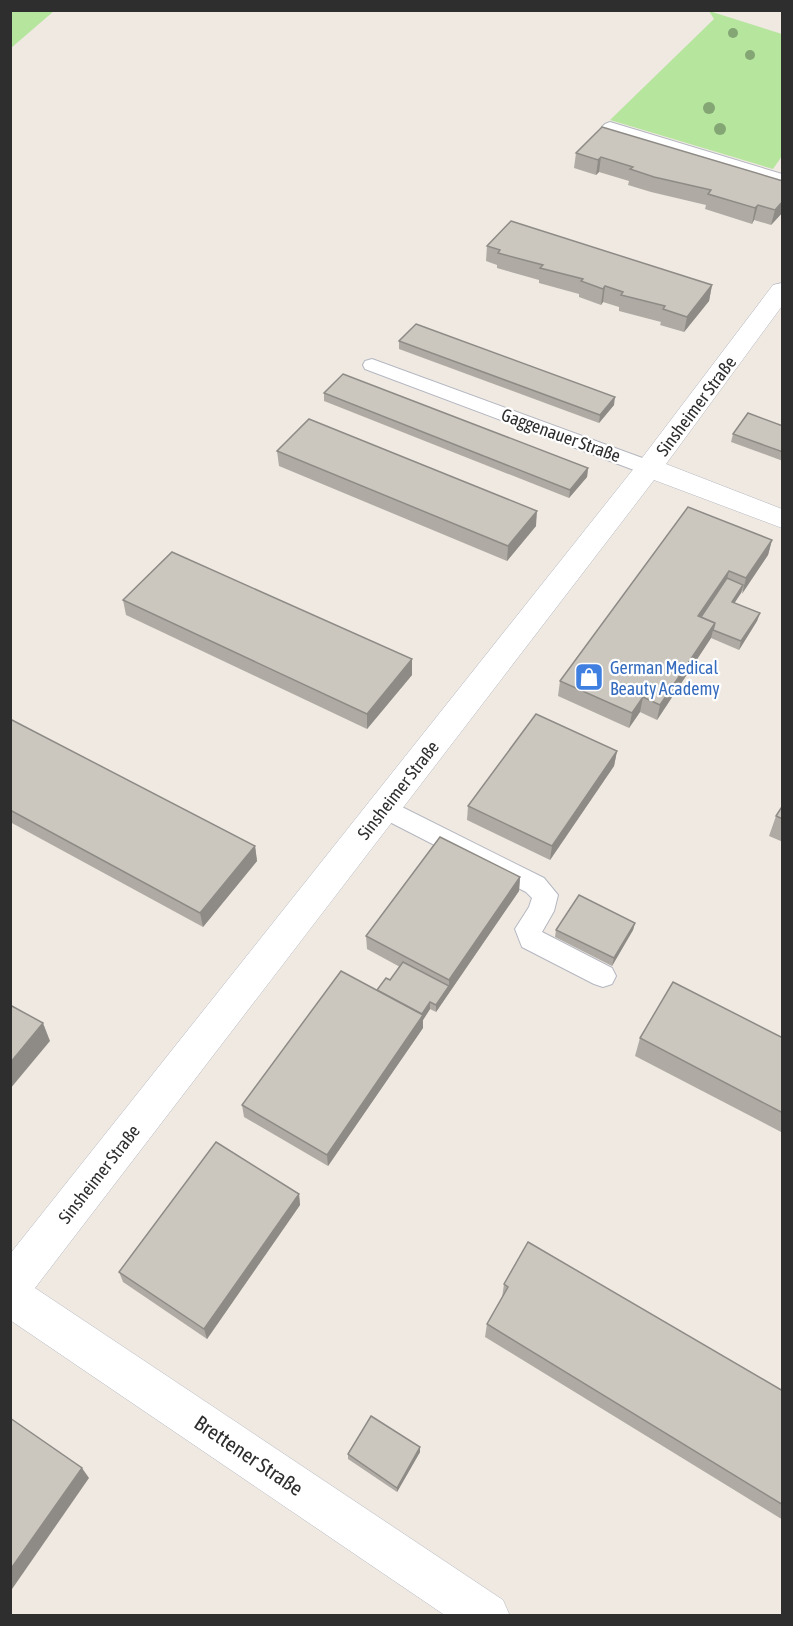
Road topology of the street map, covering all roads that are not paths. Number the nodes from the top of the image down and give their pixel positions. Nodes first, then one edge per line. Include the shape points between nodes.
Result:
1 (610, 127) edge
2 (783, 179) edge
3 (783, 290) edge
4 (372, 365) dead end
5 (649, 468) junction
6 (783, 519) edge
7 (384, 808) junction
8 (603, 976) dead end
9 (10, 1287) edge
10 (10, 1295) edge
11 (487, 1616) edge

1 - 2 lane
3 - 5 street, Sinsheimer Straße
4 - 5 lane, Gaggenauer Straße
5 - 6 street, Gaggenauer Straße
5 - 7 street, Sinsheimer Straße
7 - 8 lane via 535,885 545,895 541,911 528,929 531,939
7 - 9 street, Sinsheimer Straße
10 - 11 street, Brettener Straße

